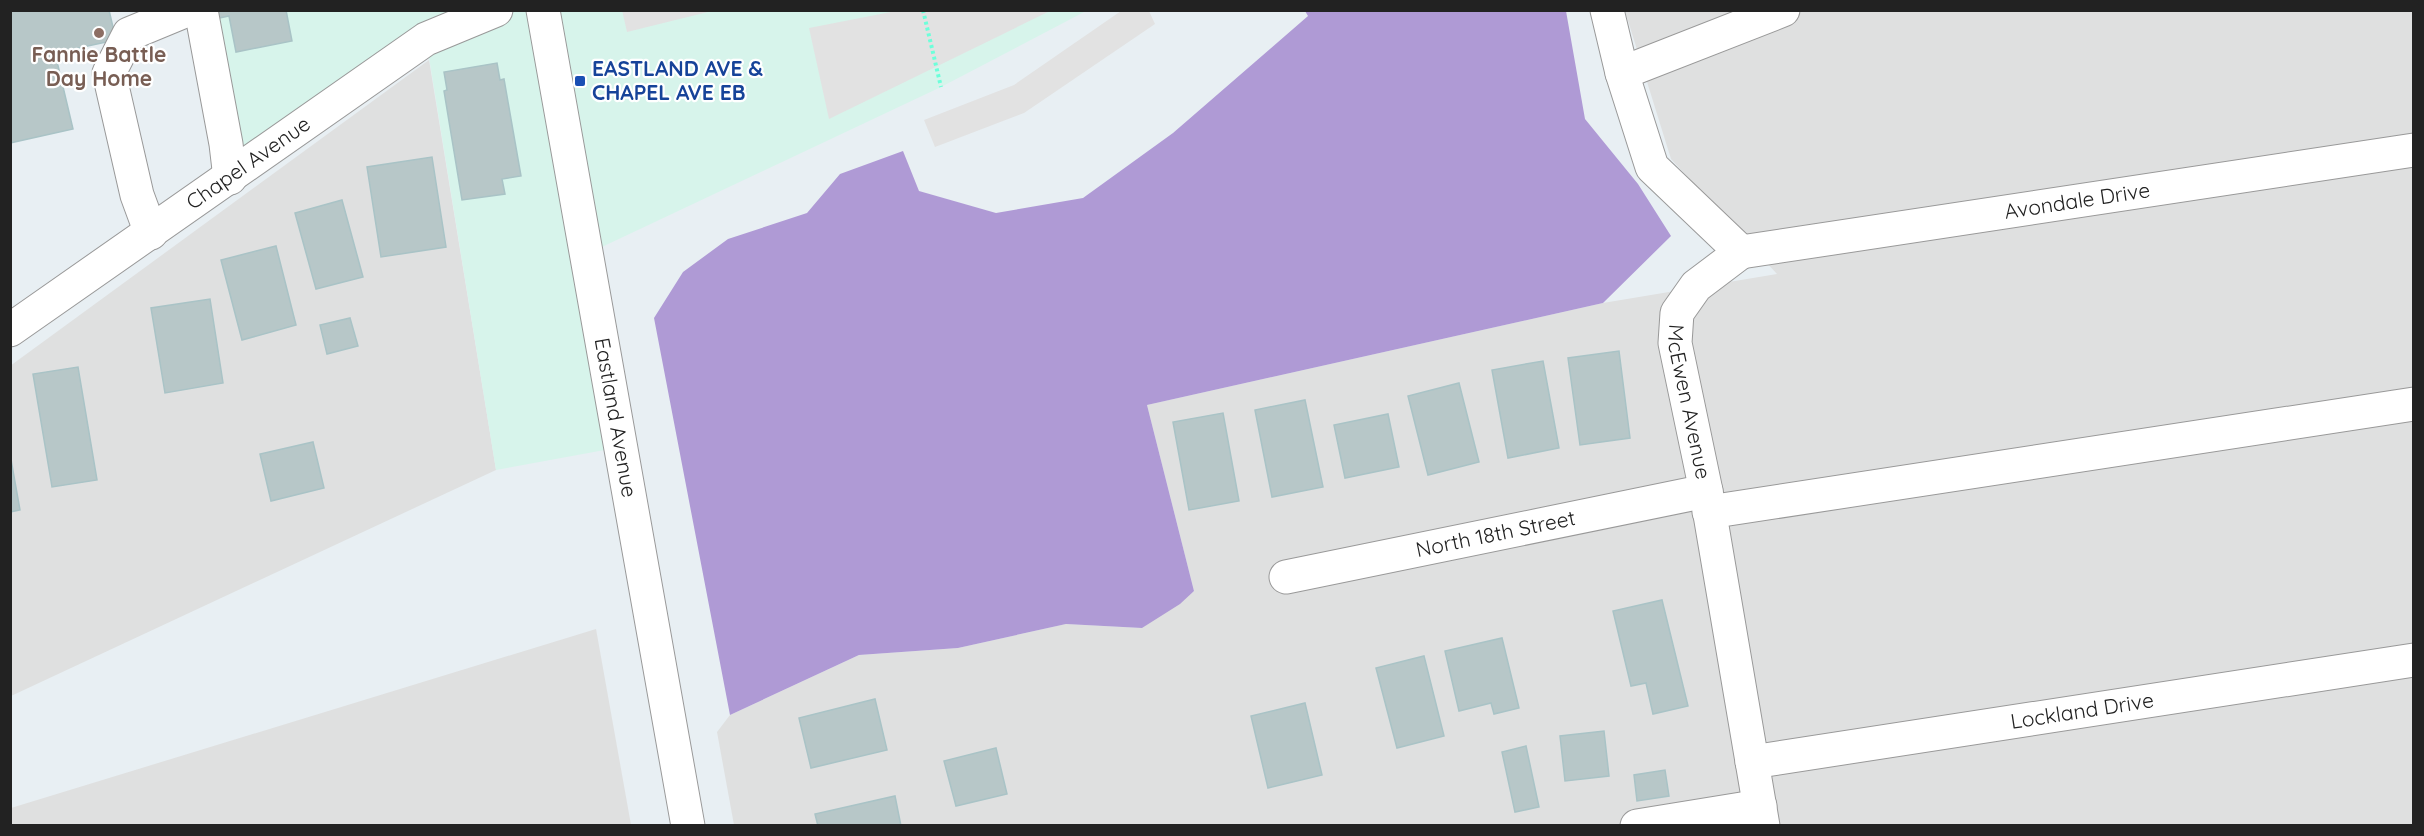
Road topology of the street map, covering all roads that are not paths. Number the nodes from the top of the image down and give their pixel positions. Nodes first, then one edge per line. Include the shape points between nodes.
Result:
1 (187, 10) edge
2 (201, 10) edge
3 (496, 10) edge
4 (543, 10) edge
5 (1607, 10) edge
6 (1783, 10) edge
7 (1622, 73) junction
8 (2414, 150) edge
9 (230, 178) junction
10 (152, 232) junction
11 (1741, 252) junction
12 (10, 330) edge
13 (2414, 404) edge
14 (1707, 501) junction
15 (1286, 577) dead end
16 (2414, 660) edge
17 (1752, 762) junction
18 (1761, 816) edge
19 (688, 825) edge
20 (1637, 825) edge

1 - 10 street via 129,34 109,73 137,195
2 - 9 street
3 - 9 street, Chapel Avenue via 426,39
4 - 19 street, Eastland Avenue
5 - 7 street
6 - 7 street
7 - 11 street via 1652,167
8 - 11 street, Avondale Drive
9 - 10 street, Chapel Avenue
10 - 12 street, Chapel Avenue
11 - 14 street, McEwen Avenue via 1696,286 1677,313 1675,343
13 - 14 street, North 18th Street
14 - 15 street, North 18th Street
14 - 17 street, McEwen Avenue
16 - 17 street, Lockland Drive
17 - 18 street, McEwen Avenue
18 - 20 street

